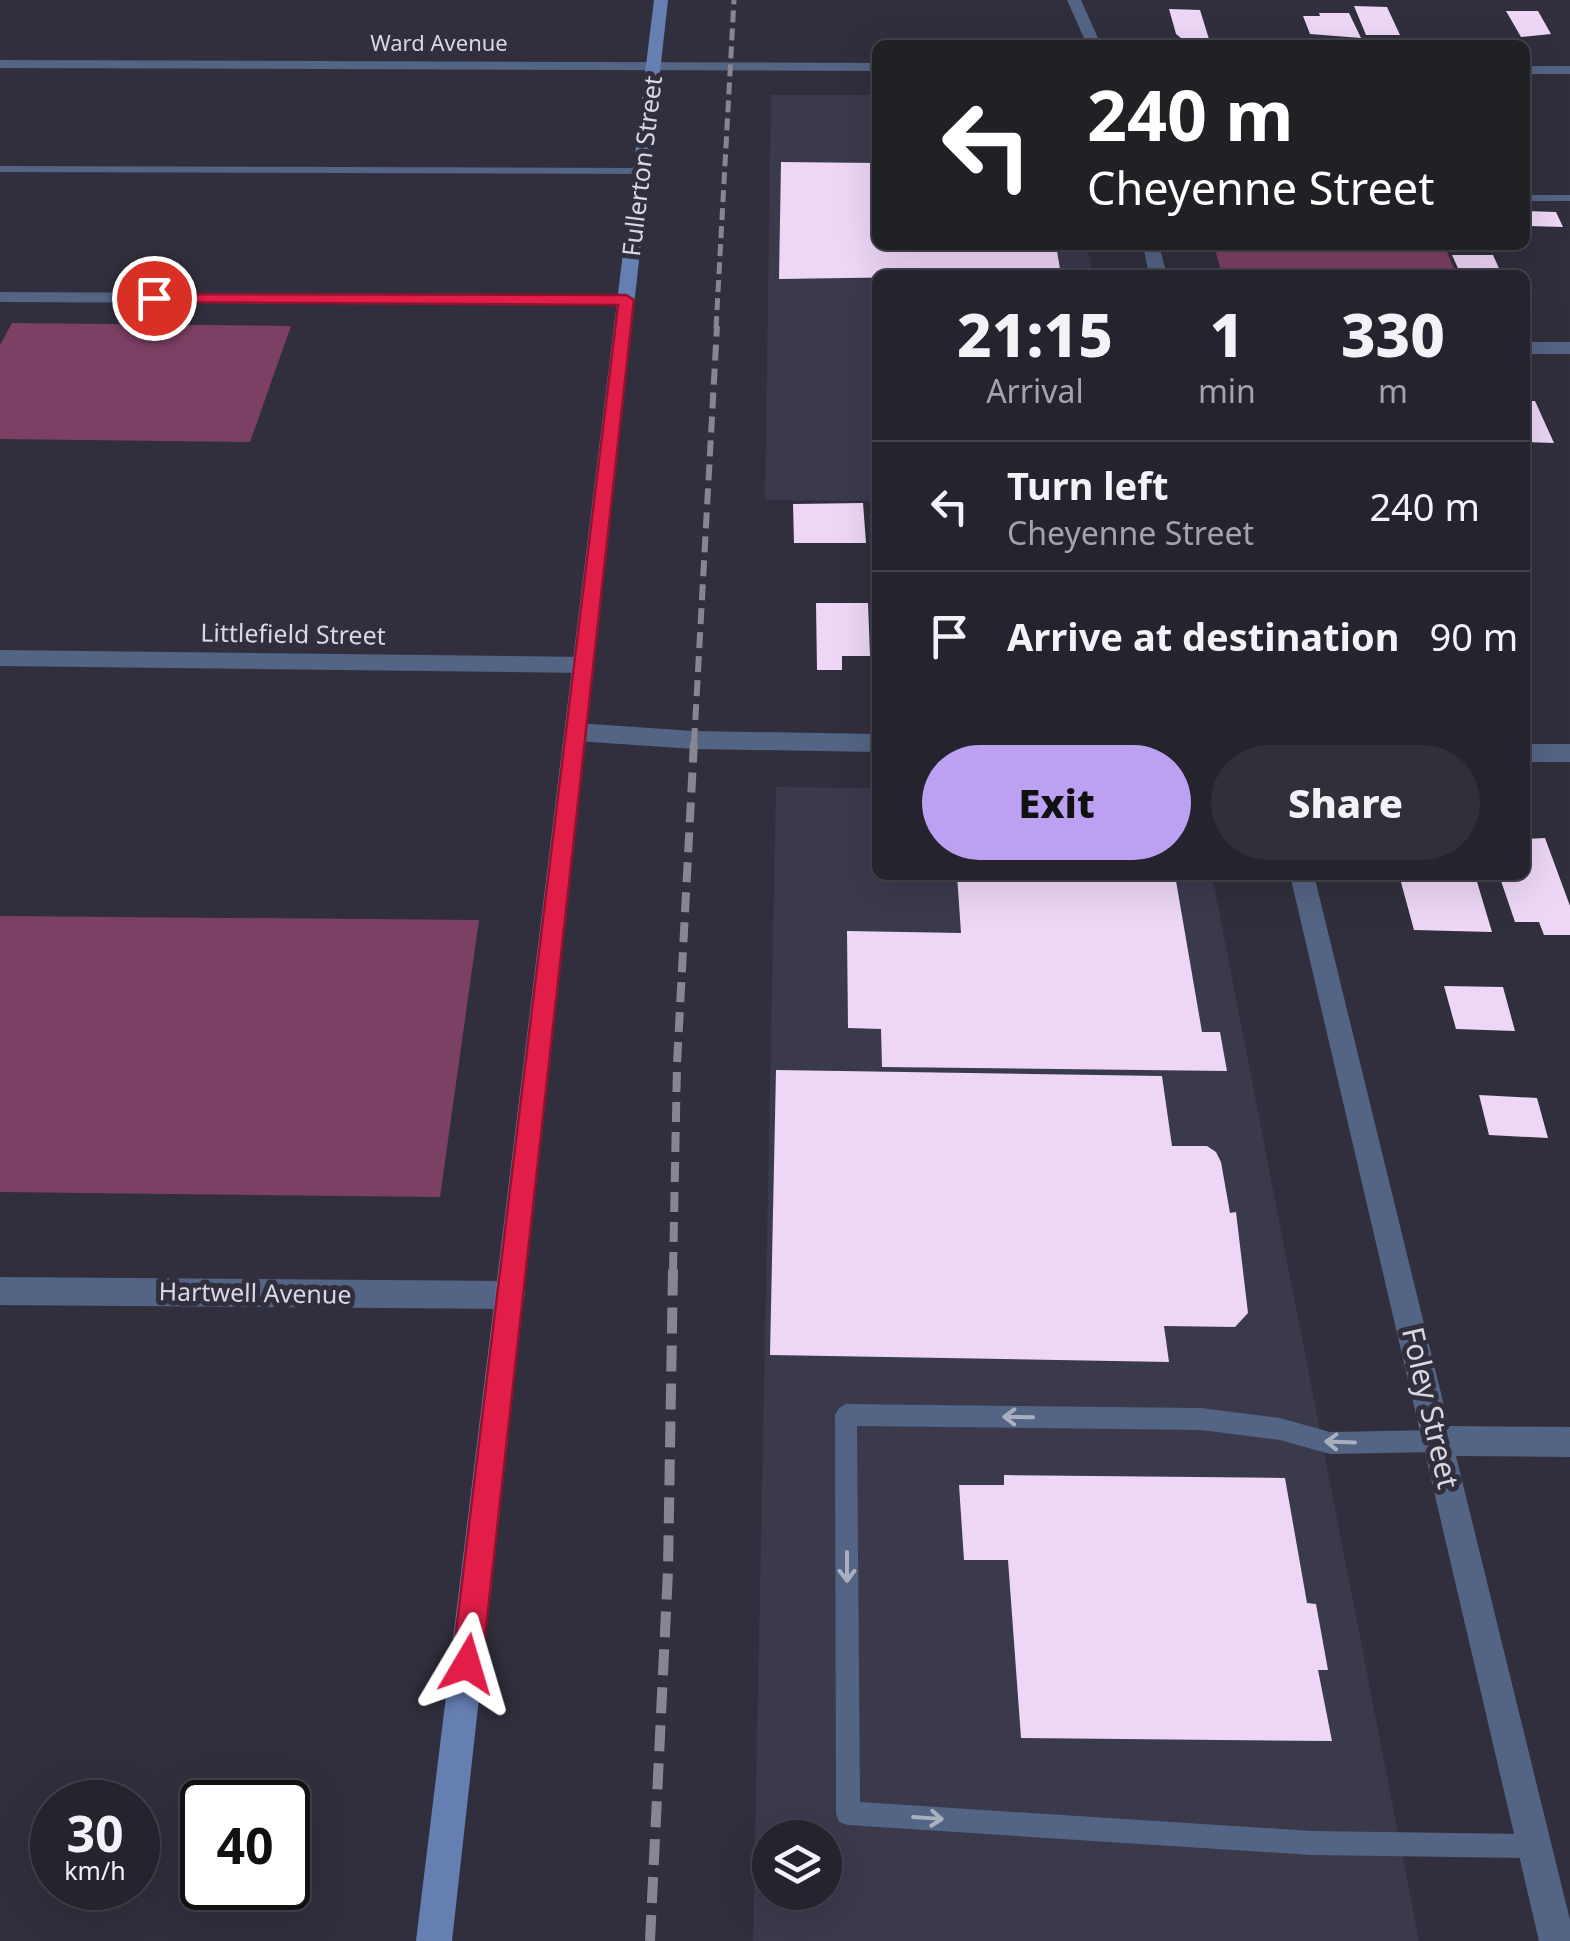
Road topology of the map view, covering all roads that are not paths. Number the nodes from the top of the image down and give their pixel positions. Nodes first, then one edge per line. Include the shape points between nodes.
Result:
1 (661, 0) edge
2 (1074, 0) edge
3 (1092, 40) edge
4 (0, 64) edge
5 (654, 66) junction
6 (872, 67) edge
7 (1530, 70) edge
8 (1570, 70) edge
9 (0, 169) edge
10 (641, 171) junction
11 (1530, 198) edge
12 (1570, 198) edge
13 (0, 297) edge
14 (626, 300) junction
15 (1530, 348) edge
16 (1570, 348) edge
17 (0, 658) edge
18 (584, 666) junction
19 (576, 732) junction
20 (872, 744) edge
21 (1530, 753) edge
22 (1570, 753) edge
23 (1303, 880) edge
24 (0, 1290) edge
25 (511, 1295) junction
26 (1438, 1442) junction
27 (1570, 1442) edge
28 (1534, 1846) junction
29 (434, 1941) edge
30 (1557, 1941) edge

1 - 5 street, Fullerton Street
2 - 3 street
4 - 5 street, Ward Avenue
5 - 6 street, Ward Avenue
5 - 10 street, Fullerton Street
7 - 8 street
9 - 10 lane
10 - 14 street, Fullerton Street
11 - 12 lane
13 - 14 street
14 - 18 street, Fullerton Street
15 - 16 street
17 - 18 street, Littlefield Street
18 - 19 street, Fullerton Street
19 - 20 street
19 - 25 street, Fullerton Street
21 - 22 street
23 - 26 street, Foley Street
24 - 25 street, Hartwell Avenue
25 - 29 street, Fullerton Street
26 - 27 street
26 - 28 street, Foley Street
26 -> 28 lane via 1330,1443 1201,1419 846,1414 848,1813 1311,1843
28 - 30 street, Foley Street

